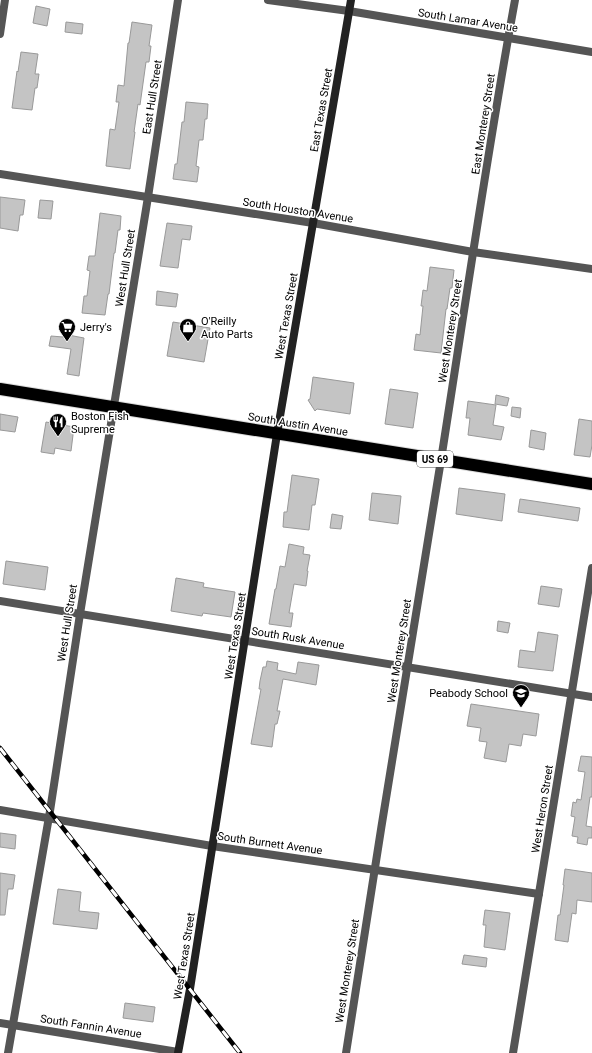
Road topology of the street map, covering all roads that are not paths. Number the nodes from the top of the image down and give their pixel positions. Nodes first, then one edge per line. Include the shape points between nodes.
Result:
1 (5, 0) edge
2 (178, 0) edge
3 (268, 0) edge
4 (351, 0) edge
5 (515, 0) edge
6 (349, 11) junction
7 (0, 34) edge
8 (508, 37) junction
9 (592, 52) edge
10 (0, 174) edge
11 (148, 197) junction
12 (313, 223) junction
13 (473, 252) junction
14 (592, 269) edge
15 (0, 389) edge
16 (113, 407) junction
17 (277, 434) junction
18 (441, 460) junction
19 (592, 484) edge
20 (592, 568) edge
21 (0, 601) edge
22 (80, 614) junction
23 (245, 640) junction
24 (408, 667) junction
25 (572, 694) junction
26 (592, 698) edge
27 (0, 810) edge
28 (48, 819) junction
29 (212, 846) junction
30 (374, 869) junction
31 (538, 894) junction
32 (0, 1023) edge
33 (13, 1025) junction
34 (178, 1052) edge
35 (8, 1053) edge
36 (346, 1053) edge
37 (513, 1053) edge

1 - 7 street
2 - 11 street, East Hull Street
3 - 6 street, South Lamar Avenue
4 - 6 street, East Texas Street
5 - 8 street, East Monterey Street
6 - 8 street, South Lamar Avenue
6 - 12 street, East Texas Street
8 - 9 street, South Lamar Avenue
8 - 13 street, East Monterey Street
10 - 11 street, South Houston Avenue
11 - 12 street, South Houston Avenue
11 - 16 street, West Hull Street
12 - 13 street, South Houston Avenue
12 - 17 street, West Texas Street
13 - 14 street, South Houston Avenue
13 - 18 street, West Monterey Street
15 - 16 highway, South Austin Avenue / US 69
16 - 17 highway, South Austin Avenue / US 69
16 - 22 street, West Hull Street
17 - 18 highway, South Austin Avenue / US 69
17 - 23 street, West Texas Street
18 - 19 highway, South Austin Avenue / US 69
18 - 24 street, West Monterey Street
20 - 25 street, West Heron Street
21 - 22 street, South Rusk Avenue
22 - 23 street, South Rusk Avenue
22 - 28 street, West Hull Street
23 - 24 street, South Rusk Avenue
23 - 29 street, West Texas Street
24 - 25 street, South Rusk Avenue
24 - 30 street, West Monterey Street
25 - 26 street, South Rusk Avenue
25 - 31 street, West Heron Street
27 - 28 street, South Burnett Avenue
28 - 29 street, South Burnett Avenue
28 - 33 street, West Hull Street
29 - 30 street, South Burnett Avenue
29 - 34 street, West Texas Street
30 - 31 street, South Burnett Avenue
30 - 36 street, West Monterey Street
31 - 37 street, West Heron Street
32 - 33 street, South Fannin Avenue
33 - 34 street, South Fannin Avenue
33 - 35 street, West Hull Street

